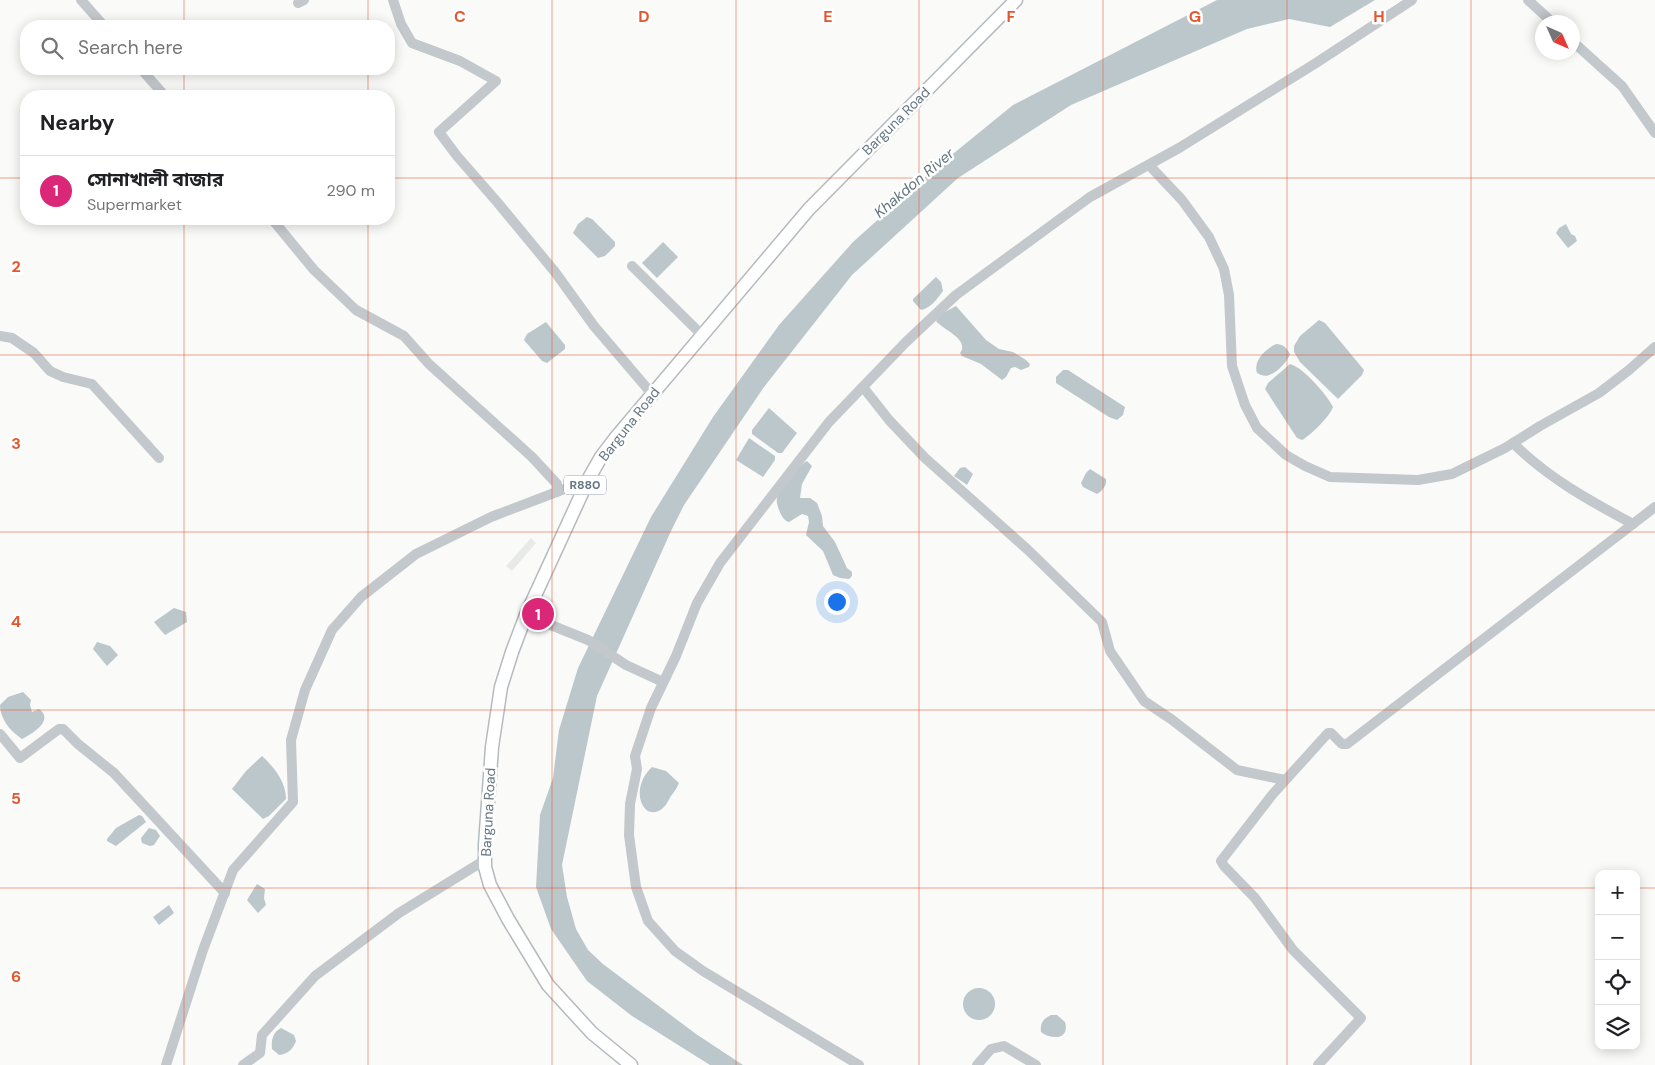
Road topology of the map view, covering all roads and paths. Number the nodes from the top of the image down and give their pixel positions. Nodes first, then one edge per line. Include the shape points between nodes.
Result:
1 (81, 0) edge
2 (393, 0) edge
3 (1016, 0) edge
4 (1412, 0) edge
5 (1528, 0) edge
6 (1544, 15) edge
7 (99, 20) edge
8 (1580, 48) edge
9 (146, 75) edge
10 (160, 90) edge
11 (1655, 133) edge
12 (1149, 165) junction
13 (277, 225) edge
14 (632, 266) dead end
15 (702, 335) junction
16 (0, 336) edge
17 (1655, 347) edge
18 (863, 387) junction
19 (652, 394) junction
20 (1513, 443) junction
21 (159, 458) dead end
22 (588, 480) junction
23 (557, 492) junction
24 (1655, 507) edge
25 (1633, 524) junction
26 (526, 615) junction
27 (663, 682) junction
28 (0, 734) edge
29 (1285, 780) junction
30 (485, 860) junction
31 (224, 893) junction
32 (259, 1060) edge
33 (166, 1065) edge
34 (243, 1065) edge
35 (631, 1065) edge
36 (859, 1065) edge
37 (977, 1065) edge
38 (1036, 1065) edge
39 (1318, 1065) edge

1 - 7 street
2 - 19 street via 412,43 460,61 496,80 439,132
3 - 15 main road, Barguna Road / R880 via 809,209
4 - 12 street
5 - 6 street
8 - 11 street via 1622,86
9 - 10 street
12 - 18 street via 1090,197 956,295
12 - 20 street via 1182,200 1209,237 1226,278 1232,366 1245,405 1257,428 1286,455 1330,477 1418,480 1452,474
13 - 23 street via 314,270 356,310 404,336 428,364 532,457 556,484
14 - 15 street
15 - 19 main road, Barguna Road / R880
16 - 21 street via 12,338 34,353 50,371 92,384
17 - 20 street via 1599,393
18 - 27 street via 829,422 720,563 697,603
18 - 29 street via 925,458 1027,549 1102,622 1110,651 1144,701 1237,770
19 - 22 main road, Barguna Road / R880 via 617,436
20 - 25 street via 1561,484
22 - 23 street
22 - 26 main road, Barguna Road / R880
23 - 31 street via 491,517 416,554 362,597 332,630 305,690 291,740 293,802 233,870
24 - 25 street
25 - 29 street via 1348,744 1342,744 1328,733
26 - 27 street via 588,640 626,665
26 - 30 main road, Barguna Road / R880 via 501,687 492,747
27 - 36 street via 640,737 630,804 629,835 636,887 648,921 675,950 703,971
28 - 31 street via 20,758 59,728 63,729 114,773
29 - 39 street via 1221,864 1254,898 1294,950 1361,1018
30 - 32 street via 399,914 315,976 262,1035
30 - 35 main road, Barguna Road / R880 via 490,885 548,985 592,1033
31 - 33 street
32 - 34 street
37 - 38 street via 991,1049 1004,1046

